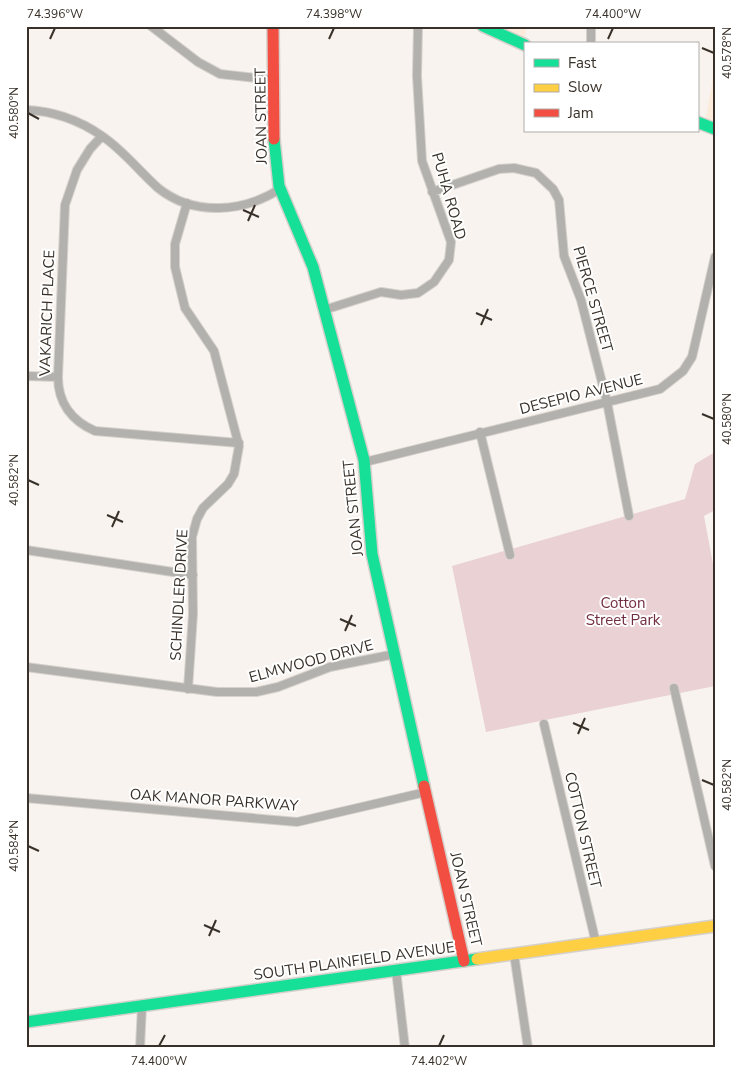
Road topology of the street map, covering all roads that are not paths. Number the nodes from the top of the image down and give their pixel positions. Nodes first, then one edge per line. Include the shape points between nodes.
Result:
1 (151, 26) edge
2 (273, 26) edge
3 (418, 26) edge
4 (483, 26) edge
5 (591, 26) edge
6 (591, 42) edge
7 (524, 45) edge
8 (275, 80) junction
9 (26, 110) edge
10 (698, 122) edge
11 (715, 129) edge
12 (102, 136) junction
13 (280, 189) junction
14 (432, 192) junction
15 (187, 203) junction
16 (715, 257) edge
17 (324, 310) junction
18 (26, 376) edge
19 (58, 377) junction
20 (607, 402) junction
21 (480, 432) junction
22 (239, 443) junction
23 (364, 462) junction
24 (630, 516) dead end
25 (26, 550) edge
26 (510, 554) dead end
27 (193, 575) junction
28 (395, 654) junction
29 (26, 667) edge
30 (674, 688) dead end
31 (188, 689) junction
32 (544, 724) dead end
33 (426, 792) junction
34 (26, 798) edge
35 (715, 866) edge
36 (715, 926) edge
37 (596, 942) junction
38 (514, 954) junction
39 (464, 961) junction
40 (396, 970) junction
41 (142, 1006) junction
42 (26, 1022) edge
43 (140, 1048) edge
44 (405, 1048) edge
45 (528, 1048) edge

1 - 8 street via 198,62 220,74
2 - 8 street, JOAN STREET
3 - 14 street, PUHA ROAD via 422,161
4 - 7 street
5 - 6 street
8 - 13 street, JOAN STREET via 274,153
9 - 12 street via 61,116 88,126
10 - 11 street
12 - 15 street via 160,189
12 - 19 street, VAKARICH PLACE via 77,170 65,205
13 - 15 street via 256,201 230,208
13 - 17 street, JOAN STREET via 313,267
14 - 17 street, PUHA ROAD via 451,242 449,260 434,282 418,293 381,292
14 - 20 street, PIERCE STREET via 499,169 514,168 536,173 553,189 559,200 564,256 581,300
15 - 22 street, SCHINDLER DRIVE via 174,254 179,289 185,308 214,351
16 - 20 street, DESEPIO AVENUE via 695,347 683,371 660,389
17 - 23 street, JOAN STREET
18 - 19 street
19 - 22 street, VAKARICH PLACE via 59,391 68,412 80,424 95,431
20 - 21 street, DESEPIO AVENUE
20 - 24 street, PIERCE STREET
21 - 23 street, DESEPIO AVENUE
21 - 26 street
22 - 27 street, SCHINDLER DRIVE via 234,474 204,508 195,525
23 - 28 street, JOAN STREET via 372,554
25 - 27 street
27 - 31 street, SCHINDLER DRIVE
28 - 31 street, ELMWOOD DRIVE via 330,667 256,692
28 - 33 street, JOAN STREET
29 - 31 street, ELMWOOD DRIVE
30 - 35 street
32 - 37 street, COTTON STREET
33 - 34 street, OAK MANOR PARKWAY via 290,822
33 - 39 street, JOAN STREET
36 - 37 street, SOUTH PLAINFIELD AVENUE
37 - 38 street, SOUTH PLAINFIELD AVENUE
38 - 39 street, SOUTH PLAINFIELD AVENUE
38 - 45 street
39 - 40 street, SOUTH PLAINFIELD AVENUE
40 - 41 street, SOUTH PLAINFIELD AVENUE
40 - 44 street
41 - 42 street, SOUTH PLAINFIELD AVENUE
41 - 43 street

